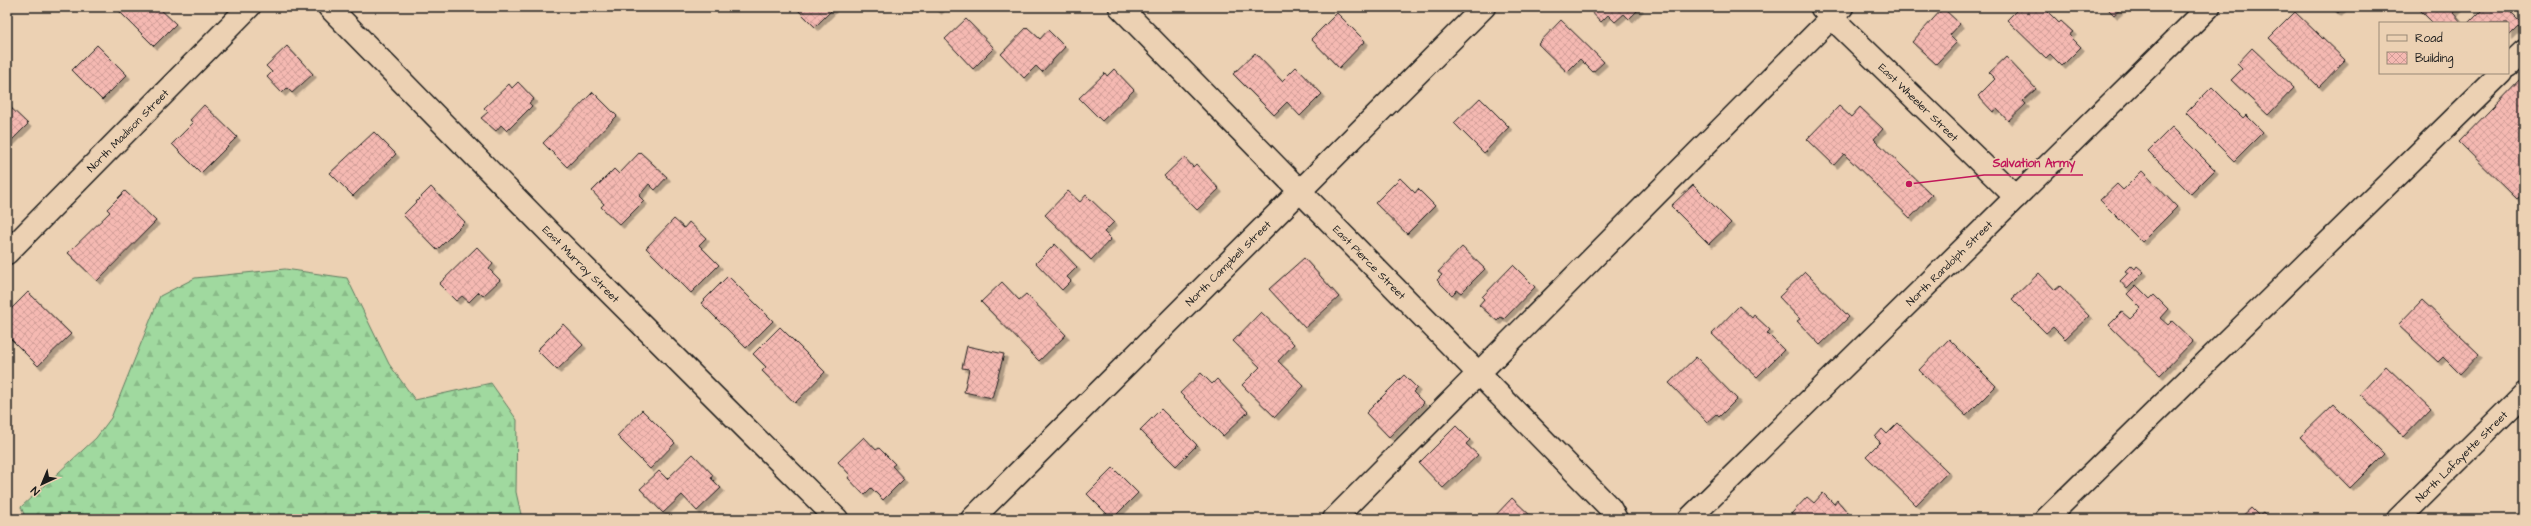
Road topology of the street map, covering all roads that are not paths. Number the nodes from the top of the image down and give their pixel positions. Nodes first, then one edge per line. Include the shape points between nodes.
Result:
1 (249, 7) edge
2 (329, 7) edge
3 (1120, 7) edge
4 (1484, 7) edge
5 (2208, 7) edge
6 (1832, 10) edge
7 (2524, 51) edge
8 (2509, 65) edge
9 (2500, 74) edge
10 (1300, 190) junction
11 (2016, 197) junction
12 (7, 253) edge
13 (1479, 373) junction
14 (2524, 394) edge
15 (837, 519) edge
16 (972, 519) edge
17 (1334, 519) edge
18 (1616, 519) edge
19 (1688, 519) edge
20 (2046, 519) edge
21 (2398, 519) edge

1 - 12 main road, North Madison Street
2 - 15 main road, East Murray Street via 557,240
3 - 10 main road, East Pierce Street
4 - 10 main road, North Campbell Street
5 - 11 main road, North Randolph Street
6 - 11 main road, East Wheeler Street
6 - 13 main road
7 - 8 main road
9 - 20 main road
10 - 13 main road, East Pierce Street
10 - 16 main road, North Campbell Street
11 - 19 main road, North Randolph Street
13 - 17 main road
13 - 18 main road, East Pierce Street via 1610,508
14 - 21 main road, North Lafayette Street

